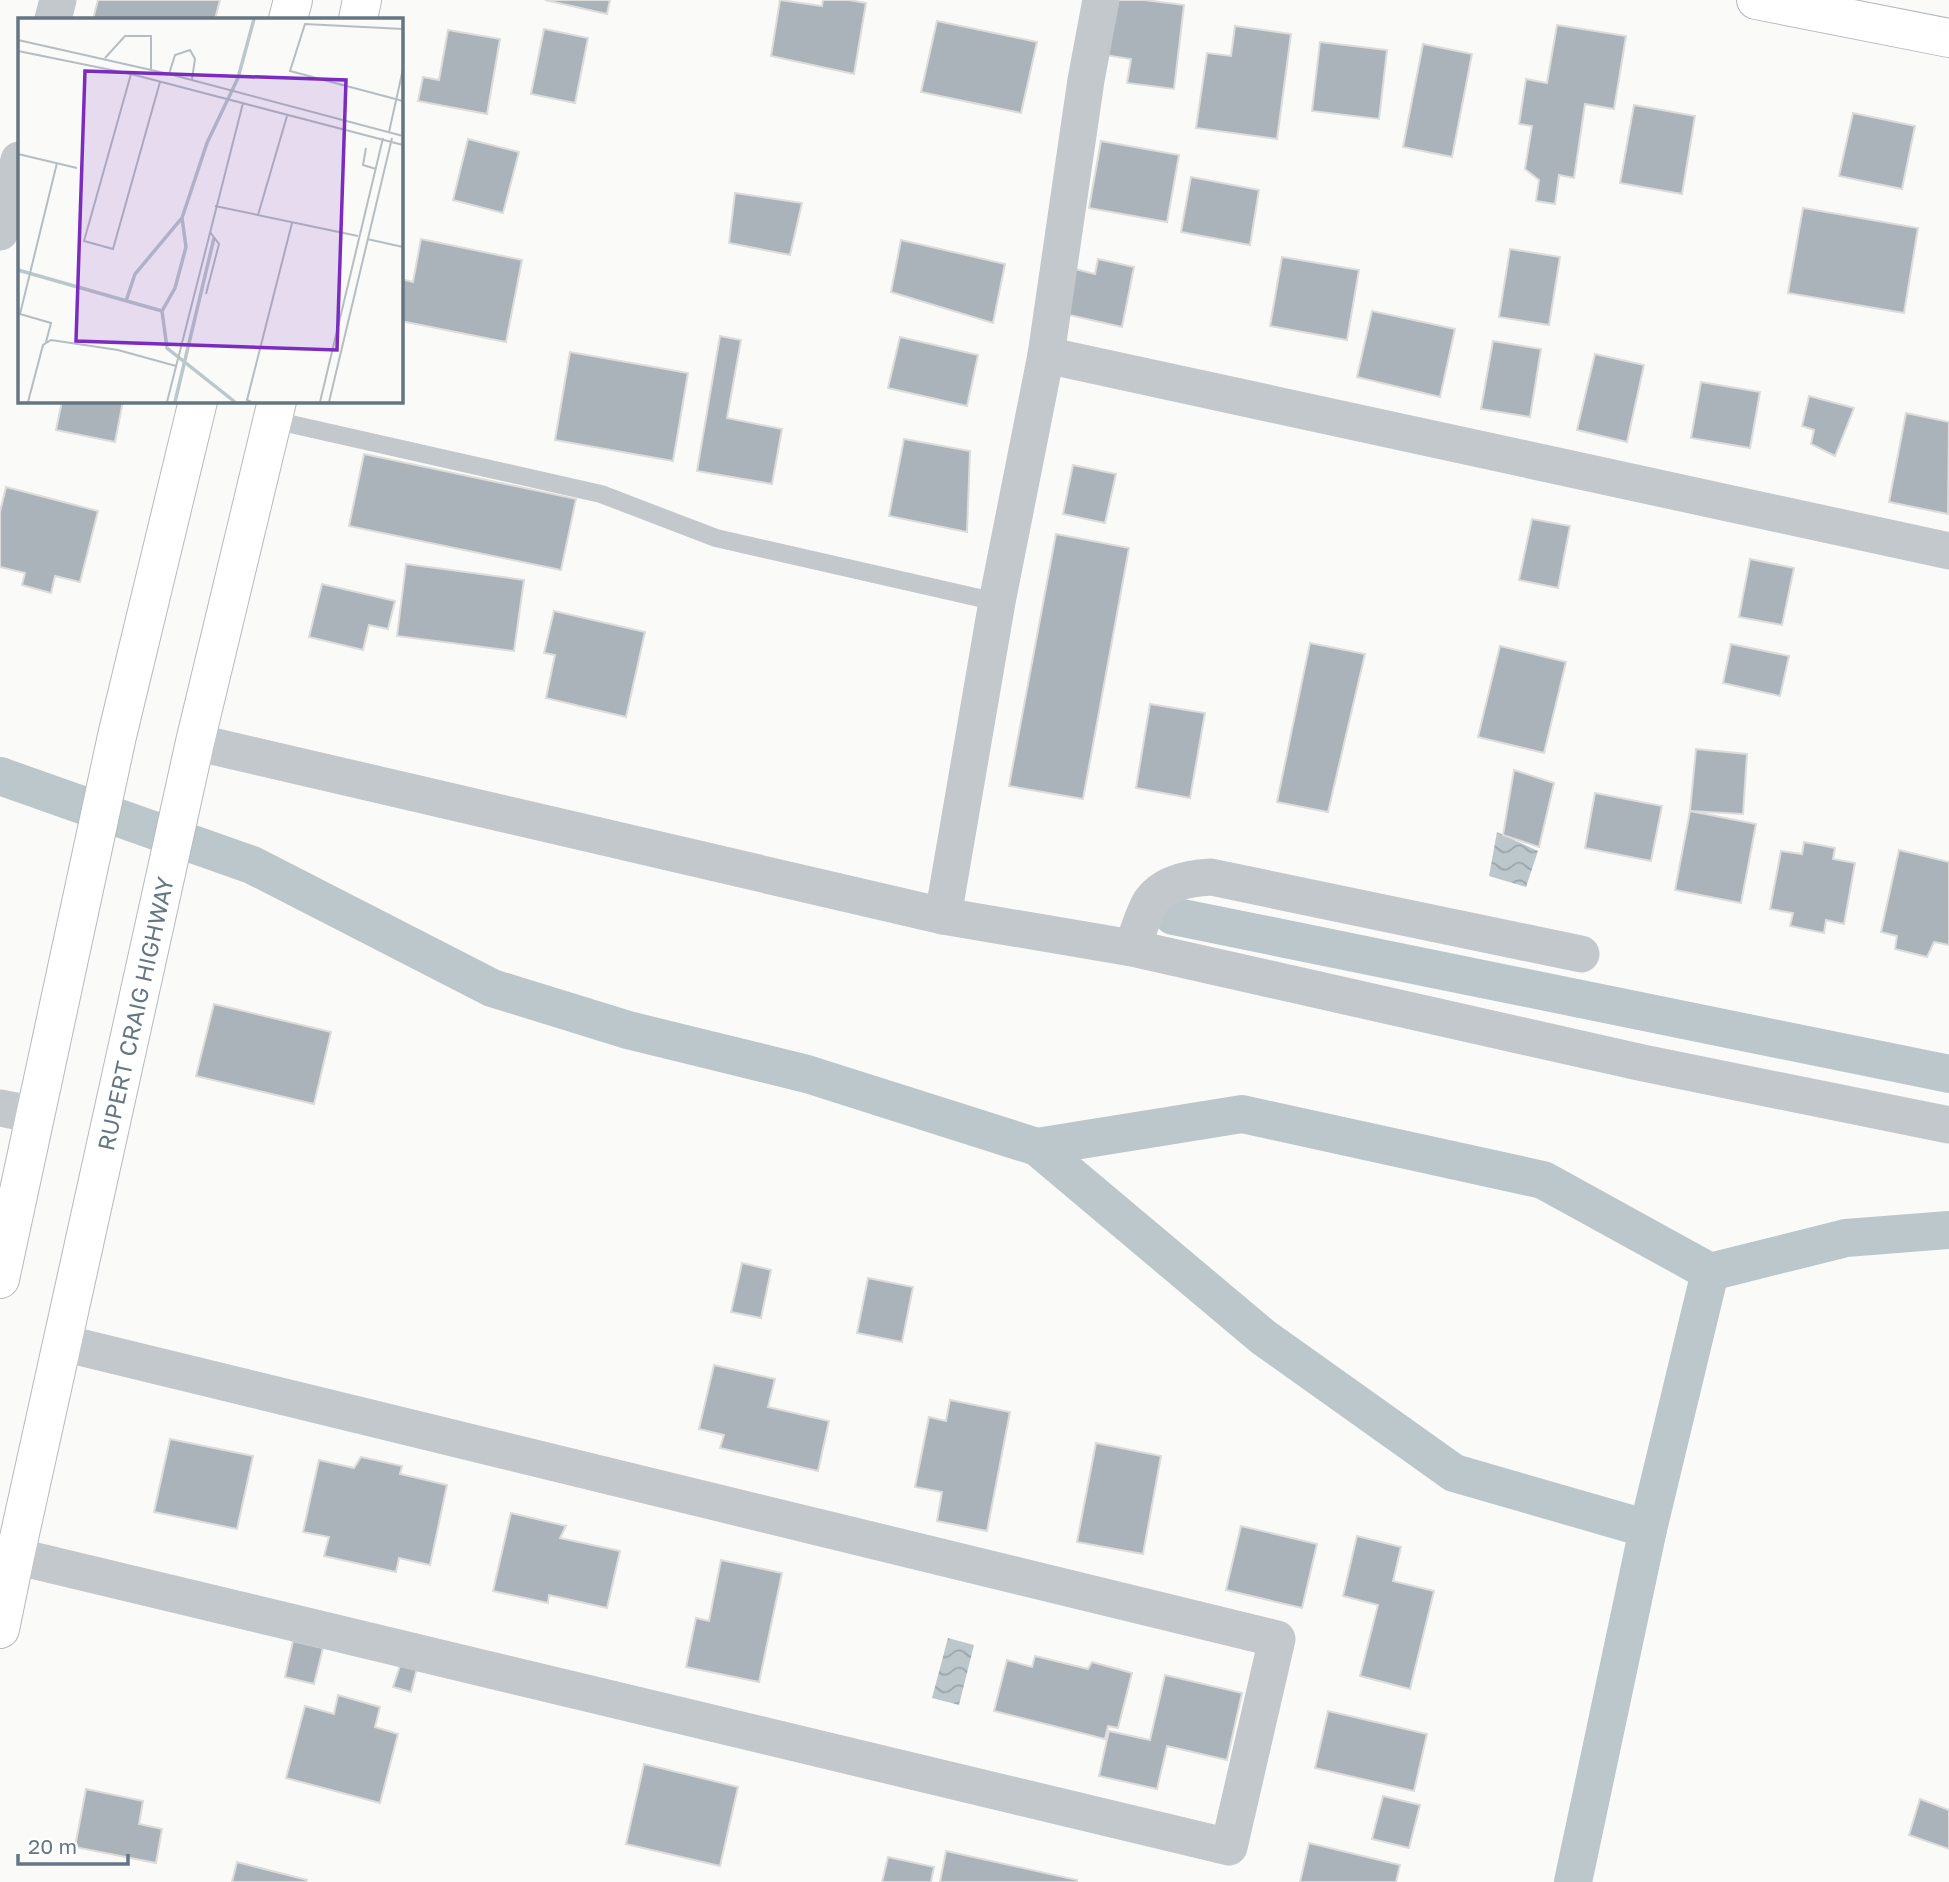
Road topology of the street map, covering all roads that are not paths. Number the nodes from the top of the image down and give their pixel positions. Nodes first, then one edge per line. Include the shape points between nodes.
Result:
1 (58, 0) edge
2 (293, 0) edge
3 (362, 0) edge
4 (1101, 0) edge
5 (1756, 0) edge
6 (53, 18) edge
7 (288, 18) edge
8 (358, 18) edge
9 (1949, 38) edge
10 (18, 164) edge
11 (0, 232) edge
12 (1046, 355) junction
13 (198, 402) edge
14 (275, 410) edge
15 (1949, 551) edge
16 (997, 602) junction
17 (193, 753) junction
18 (943, 916) junction
19 (1132, 948) junction
20 (1581, 954) dead end
21 (18, 1112) edge
22 (1949, 1125) edge
23 (0, 1279) edge
24 (63, 1343) junction
25 (15, 1556) junction
26 (0, 1629) edge

1 - 6 street
2 - 7 main road
3 - 8 main road
4 - 12 street
5 - 9 main road
10 - 11 street
12 - 15 street
12 - 16 street
13 - 21 main road via 87,874
14 - 16 lane via 601,494 716,538
14 - 17 main road, RUPERT CRAIG HIGHWAY
16 - 18 street
17 - 18 street
17 - 24 main road, RUPERT CRAIG HIGHWAY
18 - 19 street
19 - 20 street via 1151,901 1177,883 1211,877
19 - 22 street via 1643,1063
21 - 23 main road
24 - 25 main road, RUPERT CRAIG HIGHWAY
24 - 25 street via 1277,1639 1230,1847
25 - 26 main road, RUPERT CRAIG HIGHWAY

